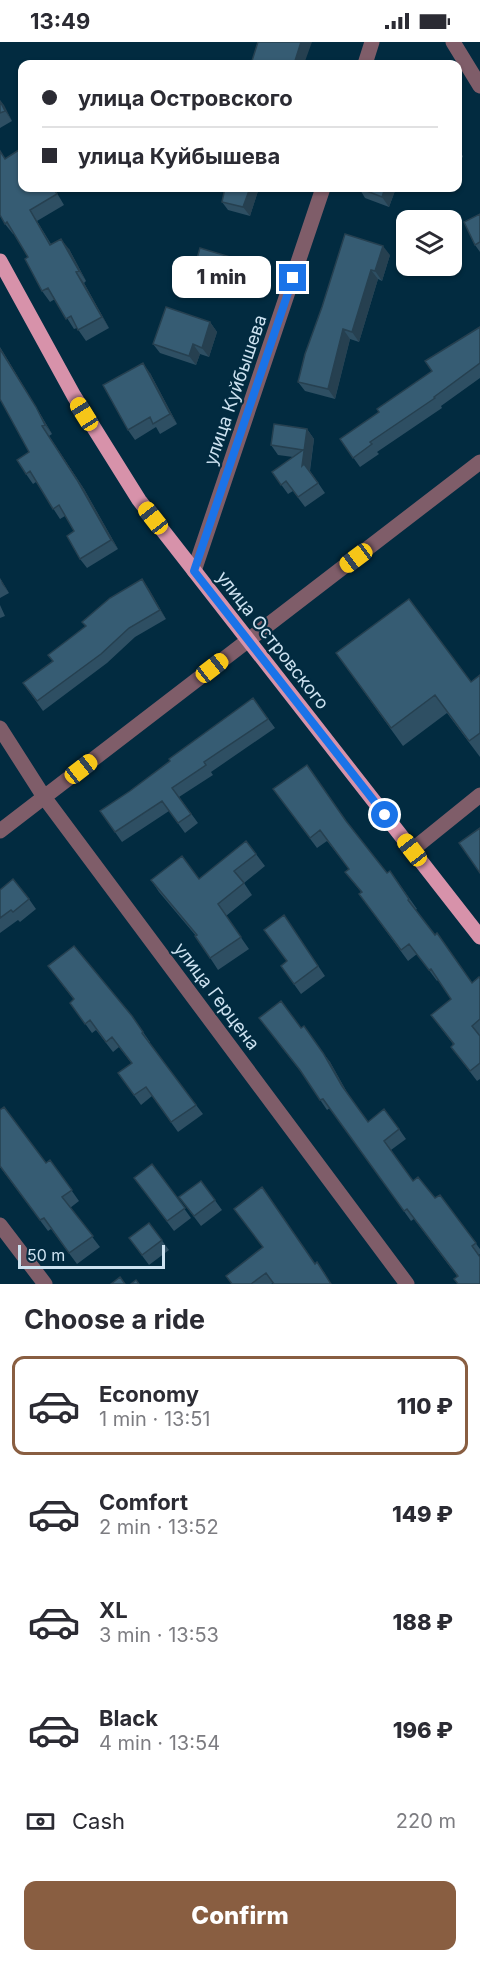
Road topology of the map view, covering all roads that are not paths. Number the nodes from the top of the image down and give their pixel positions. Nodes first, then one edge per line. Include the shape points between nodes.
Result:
1 (372, 42) edge
2 (453, 42) edge
3 (366, 60) edge
4 (480, 86) edge
5 (322, 192) edge
6 (0, 261) edge
7 (480, 462) edge
8 (194, 571) junction
9 (249, 640) junction
10 (0, 728) edge
11 (480, 795) edge
12 (44, 797) junction
13 (0, 831) edge
14 (412, 850) junction
15 (480, 937) edge
16 (0, 1225) edge
17 (45, 1284) edge
18 (407, 1284) edge

1 - 3 street
2 - 4 street
5 - 8 street, улица Куйбышева
6 - 8 main road, улица Островского via 115,462
7 - 9 street
8 - 9 main road, улица Островского
9 - 12 street
9 - 14 main road, улица Островского
10 - 12 street, улица Герцена
11 - 14 street
12 - 13 street
12 - 18 street, улица Герцена
14 - 15 main road, улица Островского
16 - 17 street

